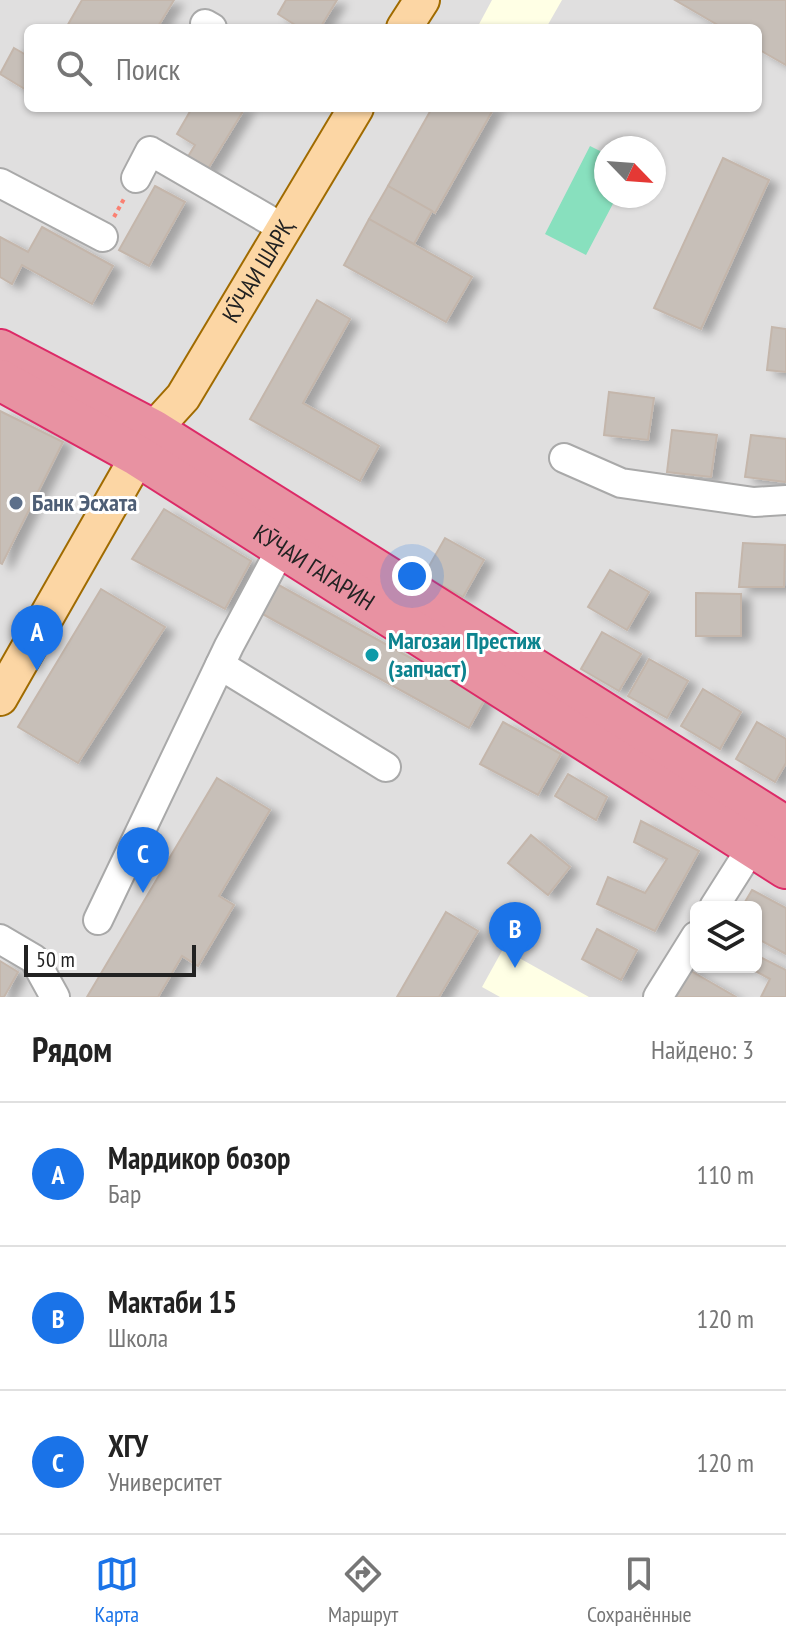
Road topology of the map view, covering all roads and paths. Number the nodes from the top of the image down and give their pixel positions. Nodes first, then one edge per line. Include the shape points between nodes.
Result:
1 (422, 0) edge
2 (407, 24) edge
3 (353, 112) edge
4 (136, 178) joint
5 (0, 183) edge
6 (283, 228) junction
7 (103, 237) joint
8 (0, 350) edge
9 (0, 380) edge
10 (146, 443) junction
11 (564, 458) dead end
12 (786, 500) edge
13 (282, 547) junction
14 (220, 665) junction
15 (0, 698) edge
16 (386, 767) dead end
17 (786, 827) edge
18 (752, 847) junction
19 (786, 868) edge
20 (718, 901) edge
21 (98, 920) dead end
22 (0, 939) edge
23 (690, 946) edge
24 (55, 997) edge
25 (658, 997) edge

1 - 2 main road
3 - 6 main road, КӮЧАИ ШАРҚ
4 - 6 street via 150,151
4 - 7 path
5 - 7 street
6 - 10 main road, КӮЧАИ ШАРҚ via 183,397
8 - 10 highway, КӮЧАИ ГАГАРИН
9 - 10 highway, КӮЧАИ ГАГАРИН
10 - 13 highway, КӮЧАИ ГАГАРИН
10 - 15 main road, КӮЧАИ ШАРҚ
10 - 17 highway, КӮЧАИ ГАГАРИН
11 - 12 street via 621,483 754,502
13 - 14 street
13 - 18 highway, КӮЧАИ ГАГАРИН
14 - 16 street
14 - 21 street
18 - 19 highway, КӮЧАИ ГАГАРИН
18 - 20 street
22 - 24 street via 34,959
23 - 25 street

